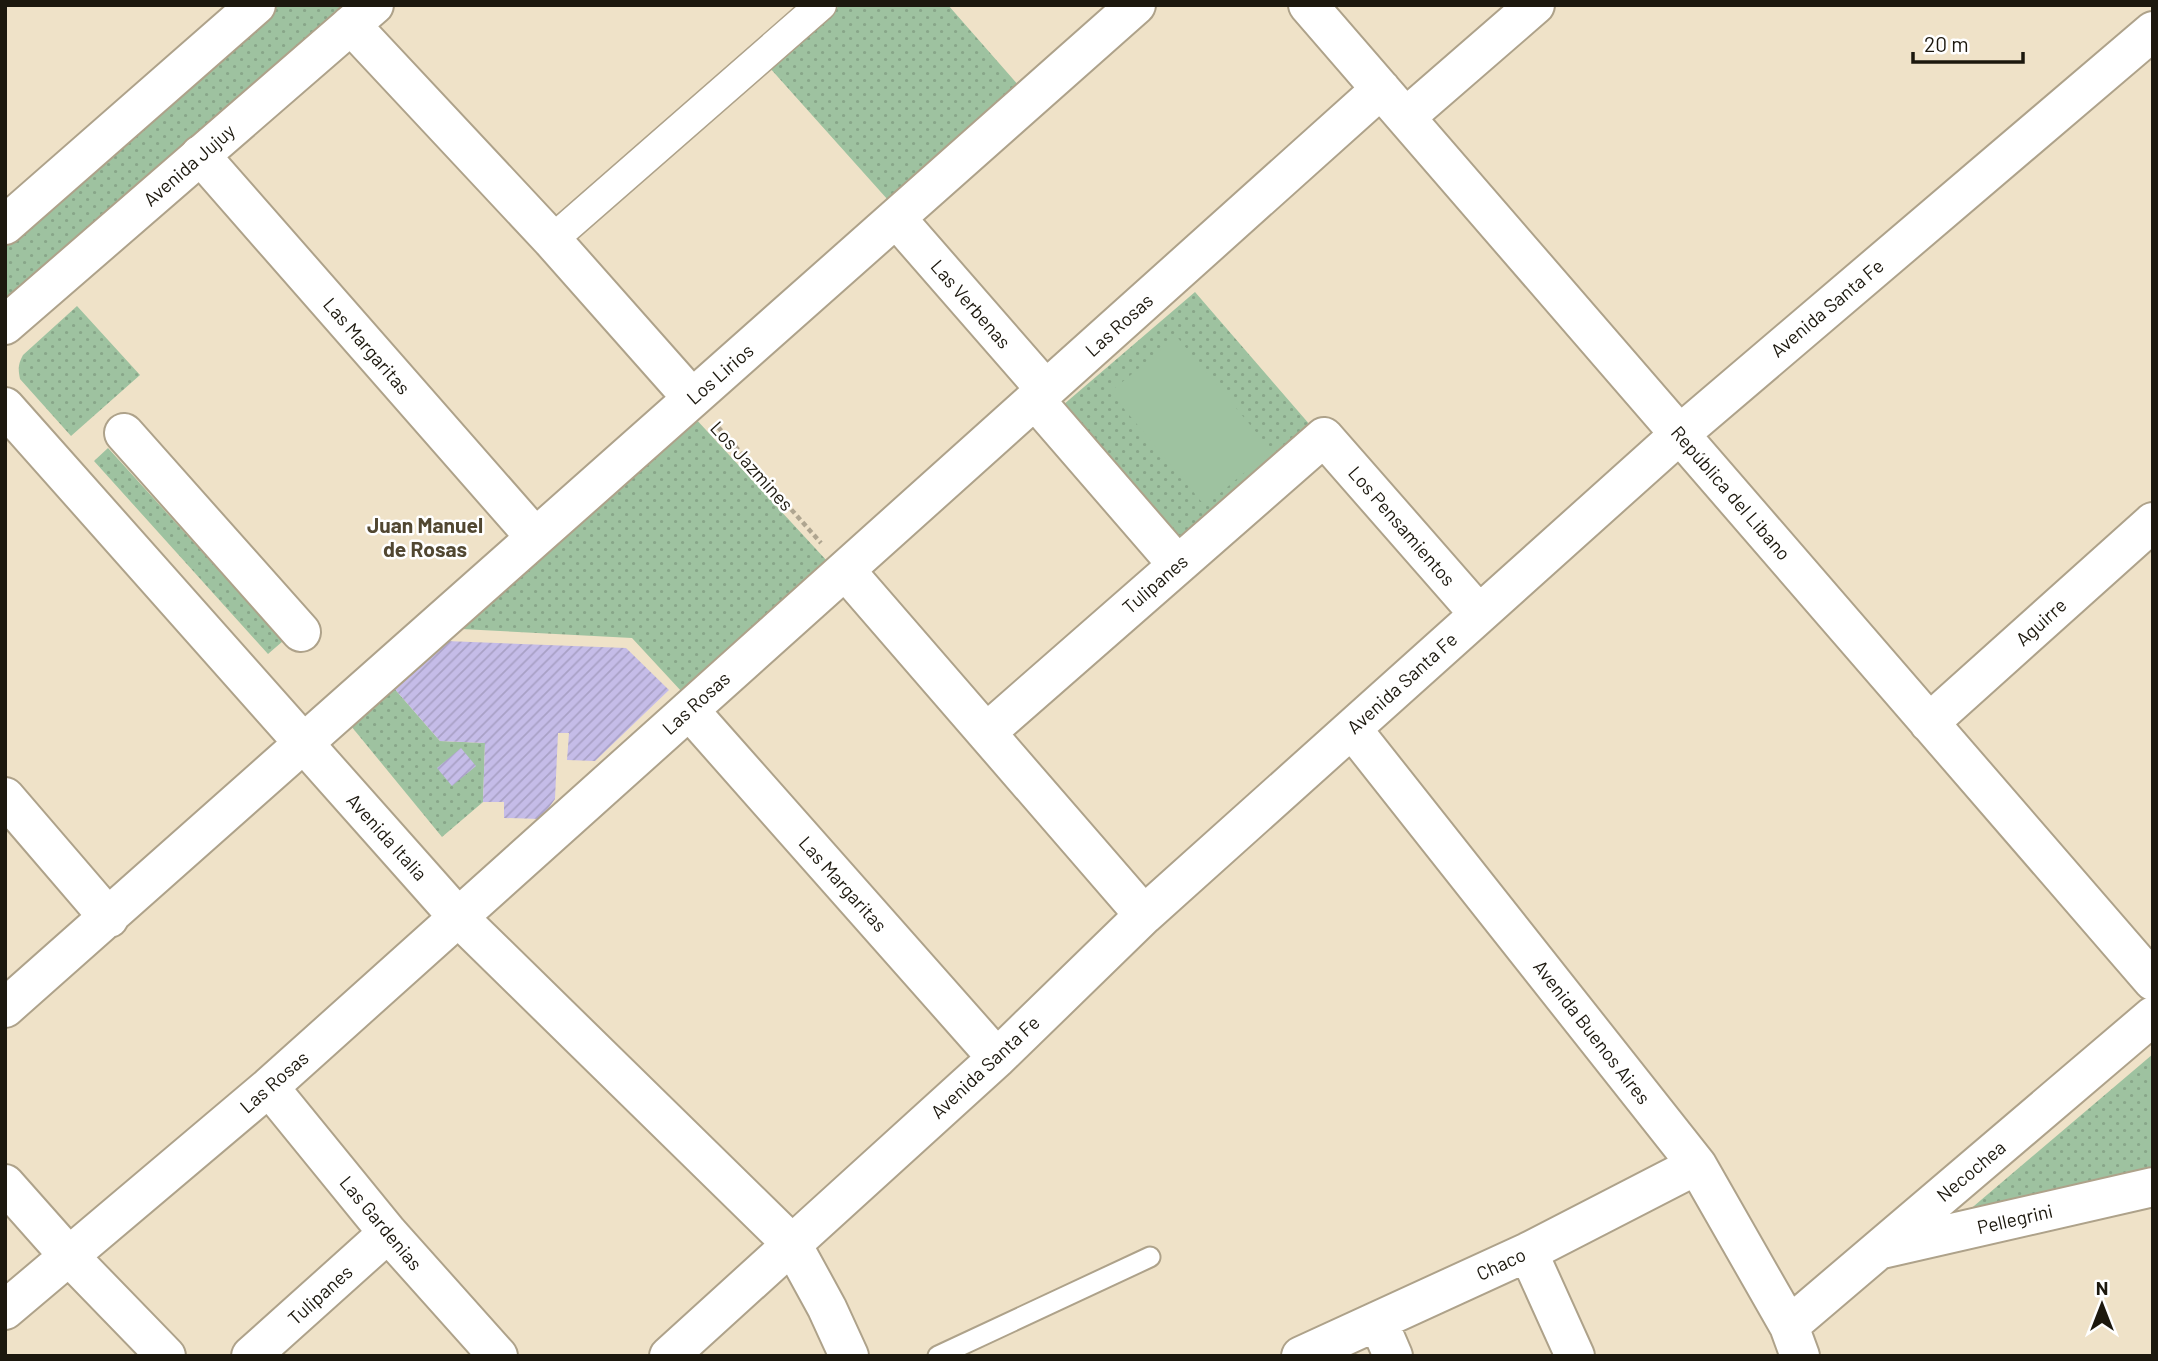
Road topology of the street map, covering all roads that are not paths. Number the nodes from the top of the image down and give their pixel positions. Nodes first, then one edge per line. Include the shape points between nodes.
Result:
1 (256, 5) edge
2 (821, 5) edge
3 (1136, 5) edge
4 (1308, 5) edge
5 (1535, 5) edge
6 (362, 15) edge
7 (2153, 31) edge
8 (1381, 89) junction
9 (1406, 117) junction
10 (200, 155) junction
11 (896, 218) junction
12 (5, 225) edge
13 (552, 240) junction
14 (5, 325) edge
15 (1041, 395) junction
16 (692, 398) junction
17 (5, 407) edge
18 (124, 433) dead end
19 (1680, 434) junction
20 (1324, 438) joint
21 (2153, 522) edge
22 (535, 537) junction
23 (1177, 564) junction
24 (845, 570) junction
25 (1479, 614) junction
26 (301, 632) dead end
27 (689, 710) junction
28 (1929, 723) junction
29 (1352, 729) junction
30 (987, 732) junction
31 (303, 742) junction
32 (5, 797) edge
33 (1144, 915) junction
34 (458, 917) junction
35 (109, 918) junction
36 (2153, 981) edge
37 (5, 1008) edge
38 (2153, 1016) edge
39 (997, 1058) junction
40 (269, 1087) junction
41 (1696, 1165) junction
42 (5, 1184) edge
43 (2153, 1187) edge
44 (388, 1233) junction
45 (792, 1244) junction
46 (1877, 1251) junction
47 (1528, 1252) junction
48 (68, 1255) junction
49 (1150, 1257) dead end
50 (5, 1310) edge
51 (1378, 1321) junction
52 (1795, 1341) edge
53 (166, 1356) edge
54 (251, 1356) edge
55 (498, 1356) edge
56 (669, 1356) edge
57 (849, 1356) edge
58 (938, 1356) edge
59 (1301, 1356) edge
60 (1393, 1356) edge
61 (1575, 1356) edge

1 - 12 street
2 - 13 street
3 - 11 street, Los Lirios
4 - 8 street, República del Libano
5 - 9 street
6 - 10 street, Avenida Jujuy
6 - 13 street
7 - 19 street, Avenida Santa Fe
8 - 9 street, República del Libano
8 - 15 street, Las Rosas
9 - 19 street, República del Libano
10 - 14 street, Avenida Jujuy
10 - 22 street, Las Margaritas
11 - 15 street, Las Verbenas
11 - 16 street, Los Lirios
13 - 16 street
15 - 23 street, Las Verbenas
15 - 24 street, Las Rosas
16 - 22 street, Los Lirios
17 - 31 street, Avenida Italia
18 - 26 street
19 - 25 street, Avenida Santa Fe
19 - 28 street, República del Libano
20 - 23 street, Tulipanes
20 - 25 street, Los Pensamientos
21 - 28 street, Aguirre
22 - 31 street, Los Lirios
23 - 30 street, Tulipanes
24 - 27 street, Las Rosas
24 - 30 street
25 - 29 street, Avenida Santa Fe
27 - 34 street, Las Rosas
27 - 39 street, Las Margaritas
28 - 36 street, República del Libano
29 - 33 street, Avenida Santa Fe
29 - 41 street, Avenida Buenos Aires
30 - 33 street
31 - 34 street, Avenida Italia
31 - 35 street, Los Lirios
32 - 35 street
33 - 39 street, Avenida Santa Fe
34 - 40 street, Las Rosas
34 - 45 street, Avenida Italia
35 - 37 street, Los Lirios
38 - 46 street, Necochea
39 - 45 street, Avenida Santa Fe
40 - 44 street, Las Gardenias
40 - 48 street, Las Rosas
41 - 47 street, Chaco
41 - 52 street, Avenida Buenos Aires
42 - 48 street
43 - 46 street, Pellegrini
44 - 54 street, Tulipanes
44 - 55 street, Las Gardenias
45 - 56 street, Avenida Santa Fe
45 - 57 street, Avenida Italia
46 - 52 street, Necochea
47 - 51 street, Chaco
47 - 61 street
48 - 50 street, Las Rosas
48 - 53 street
49 - 58 lane
51 - 59 street, Chaco
51 - 60 street

